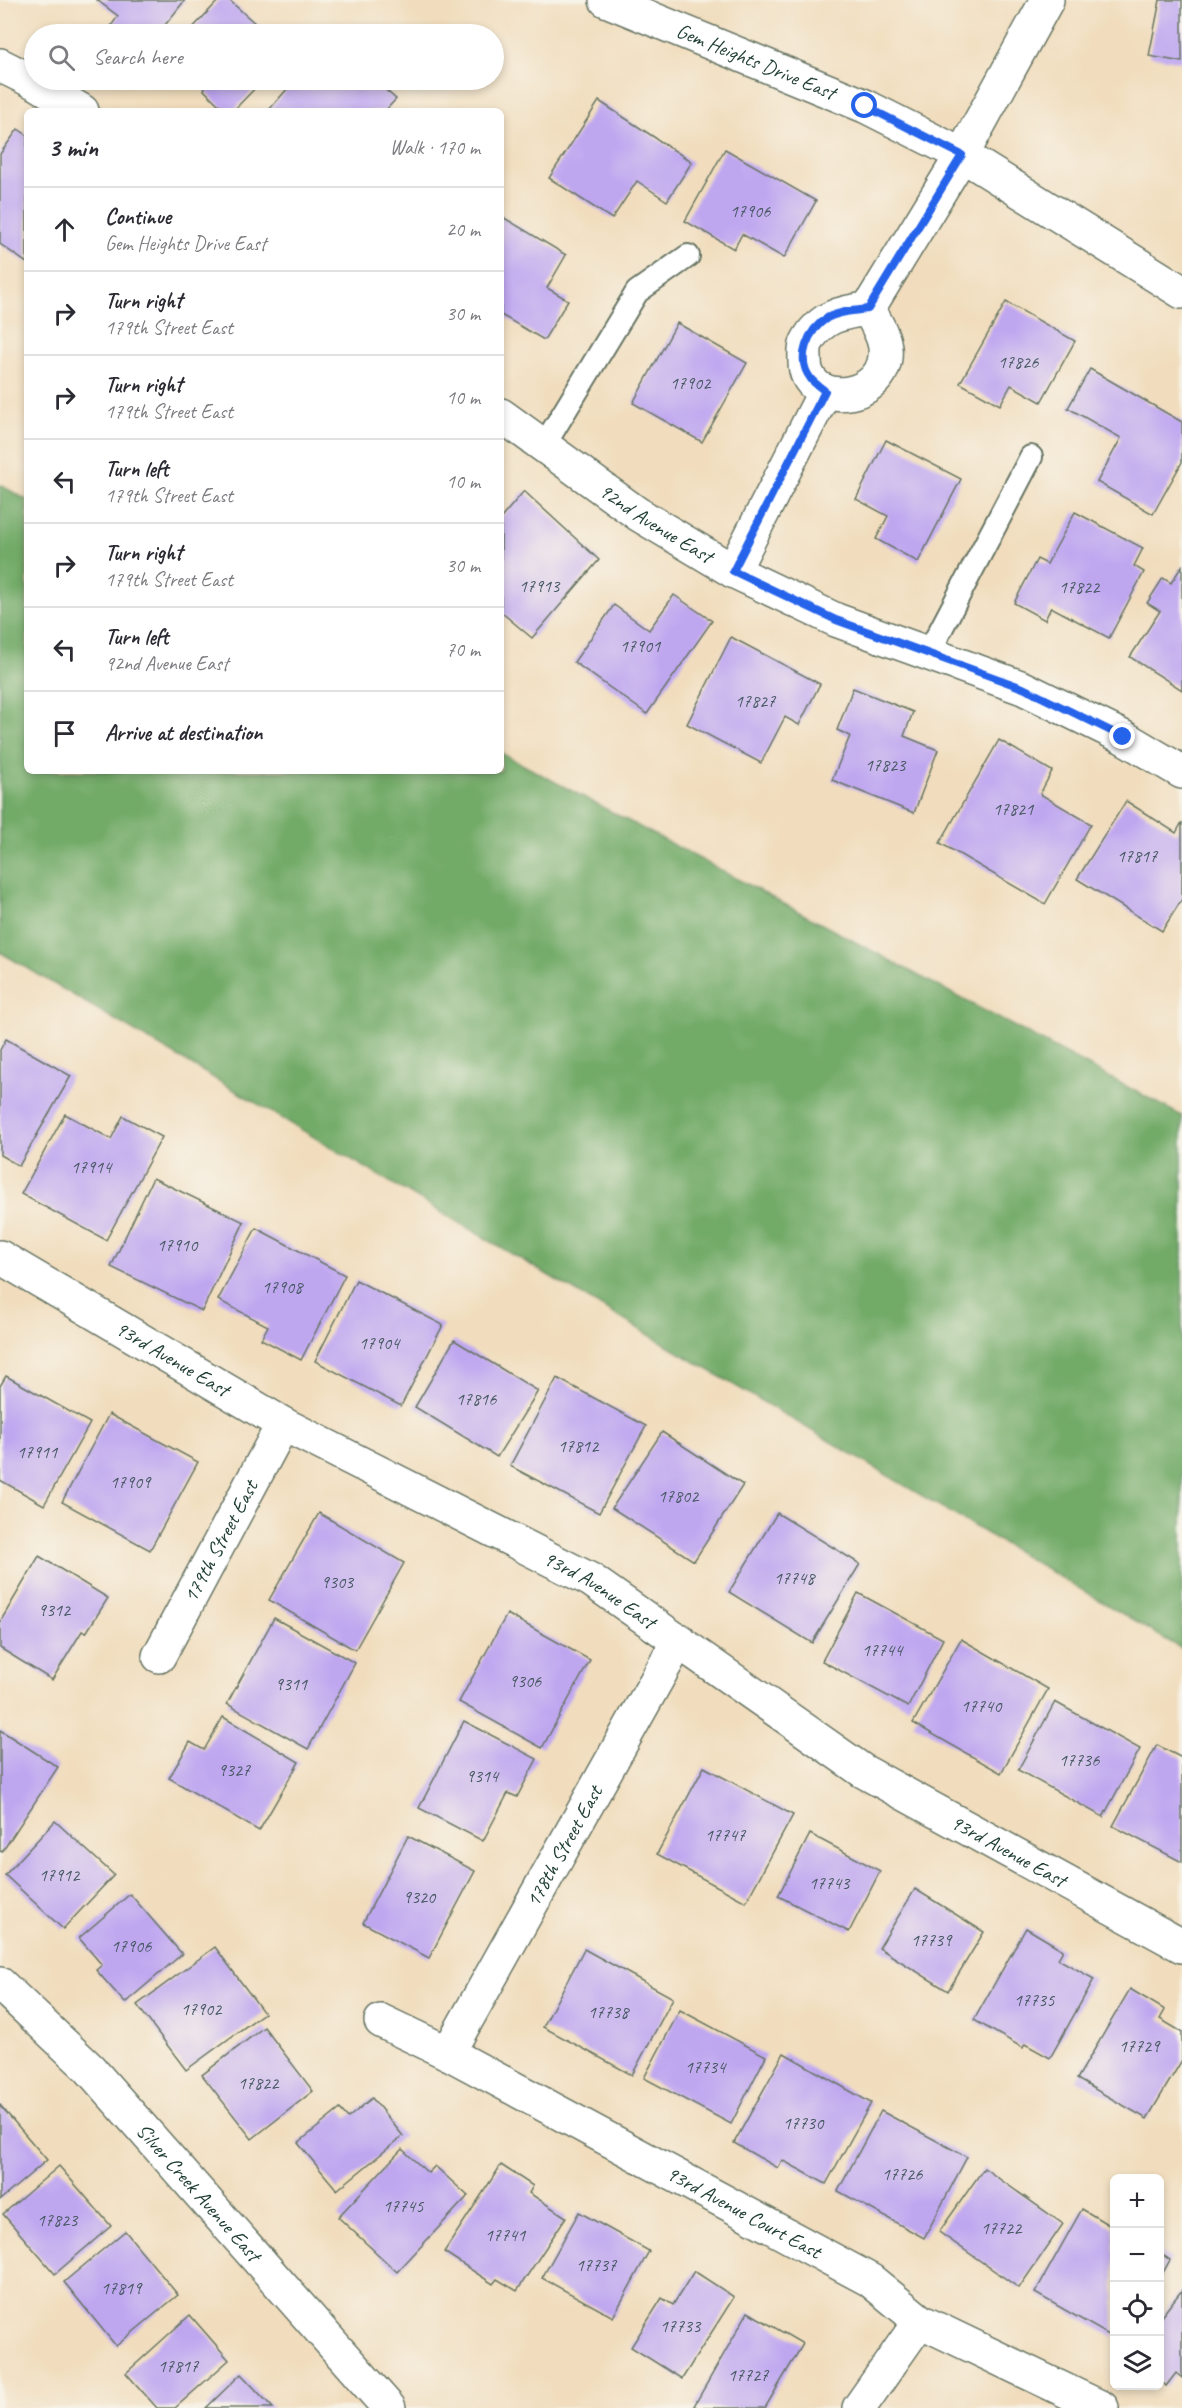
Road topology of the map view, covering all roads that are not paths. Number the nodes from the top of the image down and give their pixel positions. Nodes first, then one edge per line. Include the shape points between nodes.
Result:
1 (606, 0) edge
2 (1047, 0) edge
3 (0, 65) edge
4 (24, 77) edge
5 (48, 90) edge
6 (77, 108) edge
7 (962, 155) junction
8 (688, 256) dead end
9 (1182, 292) edge
10 (868, 309) junction
11 (825, 391) junction
12 (504, 416) edge
13 (543, 447) junction
14 (1031, 457) dead end
15 (733, 571) junction
16 (928, 654) junction
17 (1182, 772) edge
18 (0, 1257) edge
19 (283, 1424) junction
20 (679, 1640) junction
21 (159, 1656) dead end
22 (1182, 1946) edge
23 (0, 1984) edge
24 (381, 2021) dead end
25 (448, 2053) junction
26 (920, 2320) junction
27 (389, 2408) edge
28 (859, 2408) edge
29 (1102, 2408) edge

1 - 7 street, Gem Heights Drive East via 865,106
2 - 7 street
3 - 4 street
5 - 6 street
7 - 9 street, Gem Heights Drive East
7 - 10 street
8 - 13 lane via 637,292
10 - 11 street via 828,318 813,330 805,345 810,378
10 - 11 street via 885,347 883,368 873,383 856,392 837,395
11 - 15 street
12 - 13 street, 92nd Avenue East
13 - 15 street, 92nd Avenue East via 638,514
14 - 16 lane
15 - 16 street, 92nd Avenue East via 836,620
16 - 17 street, 92nd Avenue East via 1023,688 1123,737
18 - 19 street, 93rd Avenue East
19 - 20 street, 93rd Avenue East via 591,1580
19 - 21 street, 179th Street East
20 - 22 street, 93rd Avenue East via 863,1771
20 - 25 street, 178th Street East
23 - 27 street, Silver Creek Avenue East via 89,2068
24 - 25 street, 93rd Avenue Court East
25 - 26 street, 93rd Avenue Court East via 870,2280
26 - 28 street
26 - 29 street, 93rd Avenue Court East

